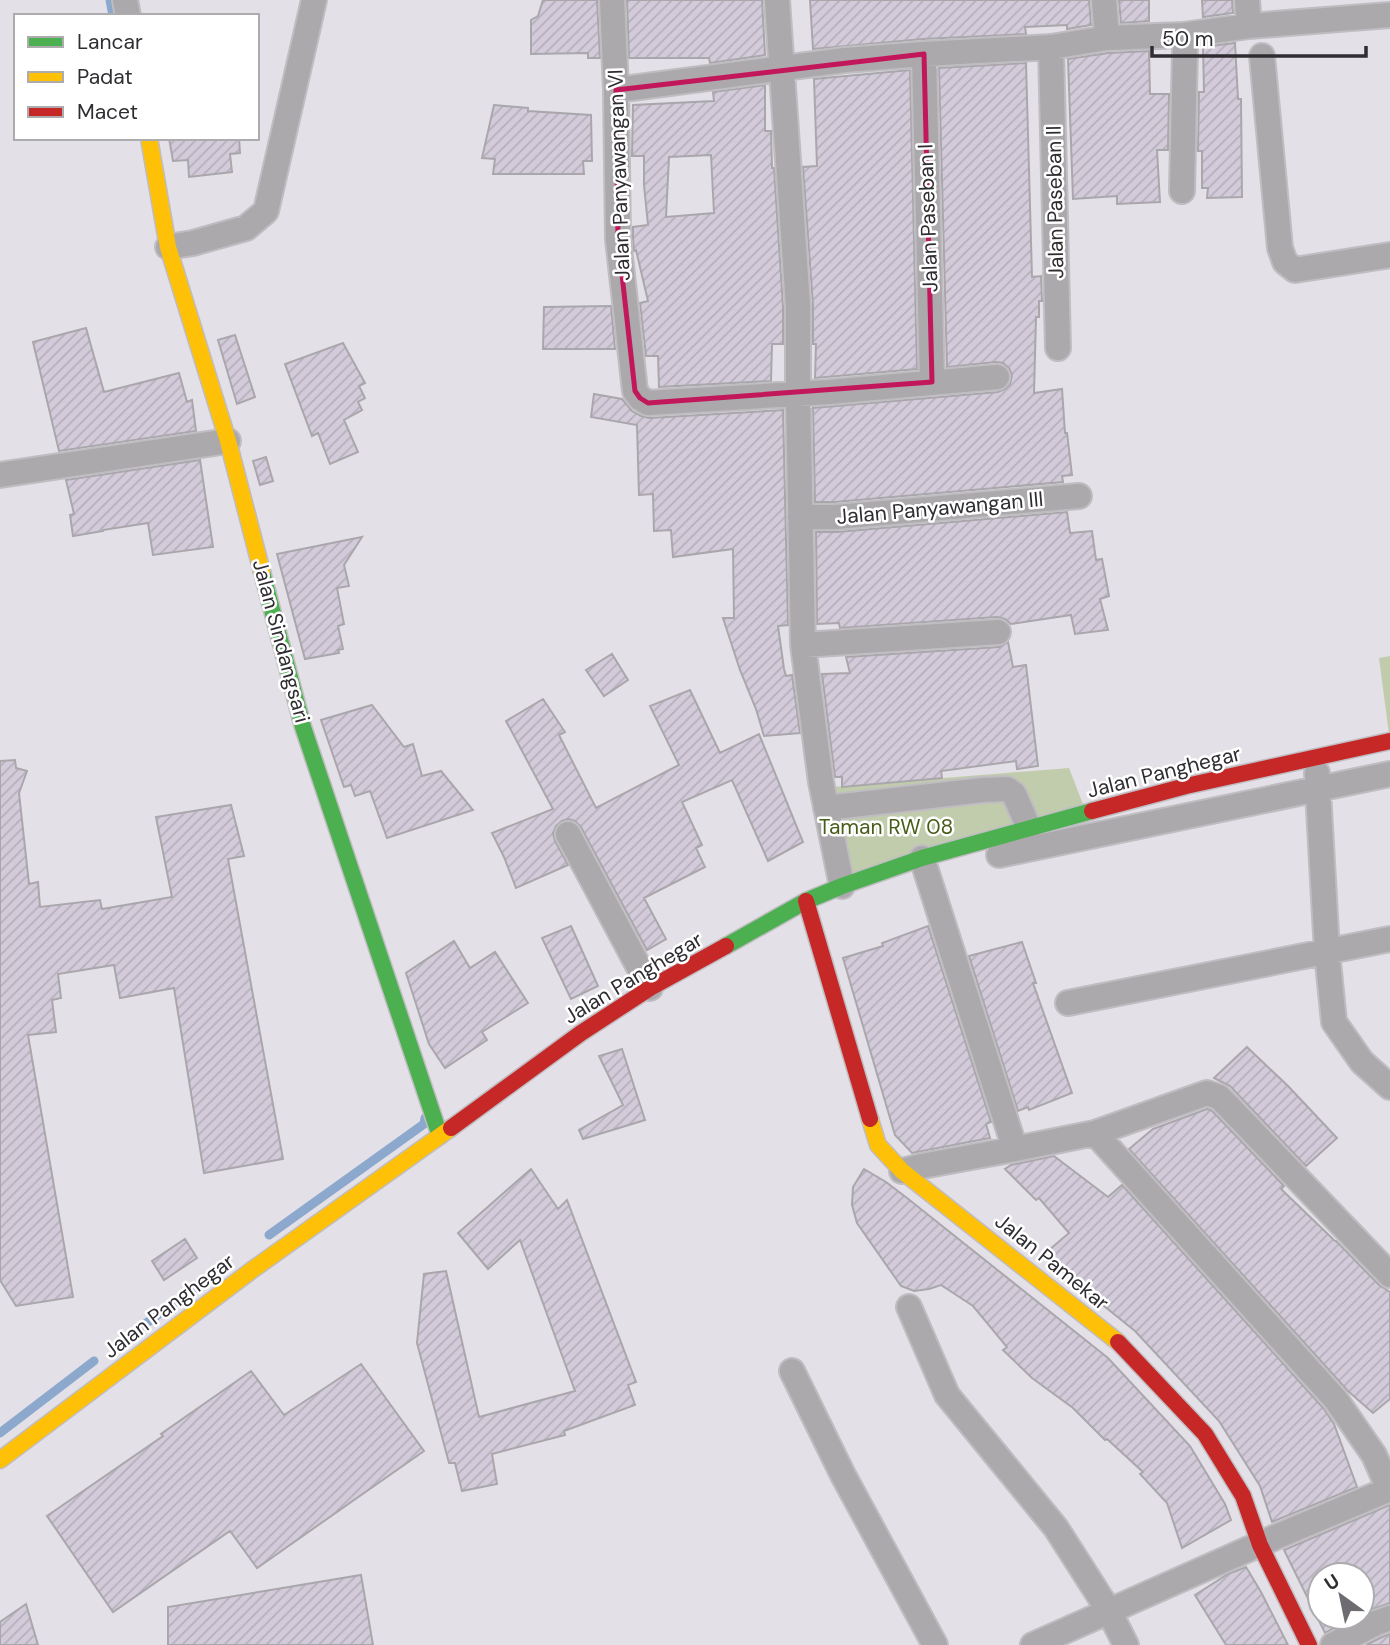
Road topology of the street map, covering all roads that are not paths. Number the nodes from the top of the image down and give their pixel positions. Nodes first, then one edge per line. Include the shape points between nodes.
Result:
1 (314, 0) edge
2 (612, 0) edge
3 (777, 0) edge
4 (1104, 0) edge
5 (1247, 0) edge
6 (1376, 10) edge
7 (1249, 26) junction
8 (1183, 34) junction
9 (1107, 38) junction
10 (1051, 52) junction
11 (924, 54) junction
12 (1262, 56) dead end
13 (783, 67) junction
14 (616, 90) junction
15 (149, 140) edge
16 (1182, 191) dead end
17 (168, 247) junction
18 (1390, 255) edge
19 (1058, 348) dead end
20 (997, 377) dead end
21 (932, 382) junction
22 (798, 394) junction
23 (228, 441) junction
24 (0, 475) edge
25 (1079, 496) dead end
26 (800, 517) junction
27 (998, 632) dead end
28 (803, 645) junction
29 (1390, 741) edge
30 (1316, 758) junction
31 (1390, 774) edge
32 (1317, 789) junction
33 (826, 807) junction
34 (1030, 828) junction
35 (568, 834) dead end
36 (999, 855) dead end
37 (922, 858) junction
38 (842, 886) junction
39 (806, 901) junction
40 (1390, 939) edge
41 (1327, 952) junction
42 (650, 988) junction
43 (1068, 1003) dead end
44 (1390, 1087) edge
45 (1095, 1133) junction
46 (440, 1136) junction
47 (1015, 1149) junction
48 (902, 1171) junction
49 (1390, 1275) edge
50 (909, 1307) dead end
51 (792, 1371) dead end
52 (1382, 1446) edge
53 (0, 1460) edge
54 (1390, 1489) edge
55 (1259, 1545) junction
56 (1109, 1611) junction
57 (1390, 1618) edge
58 (935, 1645) edge
59 (1033, 1645) edge
60 (1126, 1645) edge
61 (1309, 1645) edge
62 (1333, 1645) edge

1 - 17 street via 266,211 246,228
2 - 14 street, Jalan Panyawangan VI
3 - 13 street
4 - 9 street
5 - 7 street
6 - 7 street
7 - 8 street
8 - 9 street
8 - 16 street
9 - 10 street
10 - 11 street
10 - 19 street, Jalan Paseban II
11 - 13 street
11 - 21 street, Jalan Paseban I
12 - 18 street via 1285,262 1295,270
13 - 14 street
13 - 22 street via 798,306
14 - 22 street, Jalan Panyawangan VI via 618,239 635,391 648,403
15 - 17 street, Jalan Sindangsari
17 - 23 street, Jalan Sindangsari
20 - 21 street, Jalan Panyawangan VI
21 - 22 street, Jalan Panyawangan VI
22 - 26 street
23 - 24 street
23 - 46 street, Jalan Sindangsari via 303,727
25 - 26 street, Jalan Panyawangan III
26 - 28 street
27 - 28 street
28 - 33 street
29 - 30 street, Jalan Panghegar
30 - 32 street
30 - 34 street, Jalan Panghegar via 1186,786
31 - 32 street
32 - 36 street
32 - 41 street
33 - 34 street via 1007,789
33 - 38 street
34 - 37 street, Jalan Panghegar
35 - 42 street
37 - 38 street, Jalan Panghegar
37 - 47 street
38 - 39 street, Jalan Panghegar
39 - 42 street, Jalan Panghegar
39 - 48 street, Jalan Pamekar via 878,1145
40 - 41 street
41 - 43 street
41 - 44 street via 1334,1022 1362,1062
42 - 46 street, Jalan Panghegar via 581,1032
45 - 47 street
45 - 49 street via 1207,1093 1219,1097
45 - 52 street
46 - 53 street, Jalan Panghegar via 252,1270
47 - 48 street
48 - 55 street, Jalan Pamekar via 1121,1344 1205,1434 1242,1496
50 - 56 street via 947,1395 1056,1528
51 - 58 street
52 - 54 street
54 - 55 street
55 - 56 street
55 - 61 street, Jalan Pamekar
56 - 59 street
56 - 60 street
57 - 62 street

